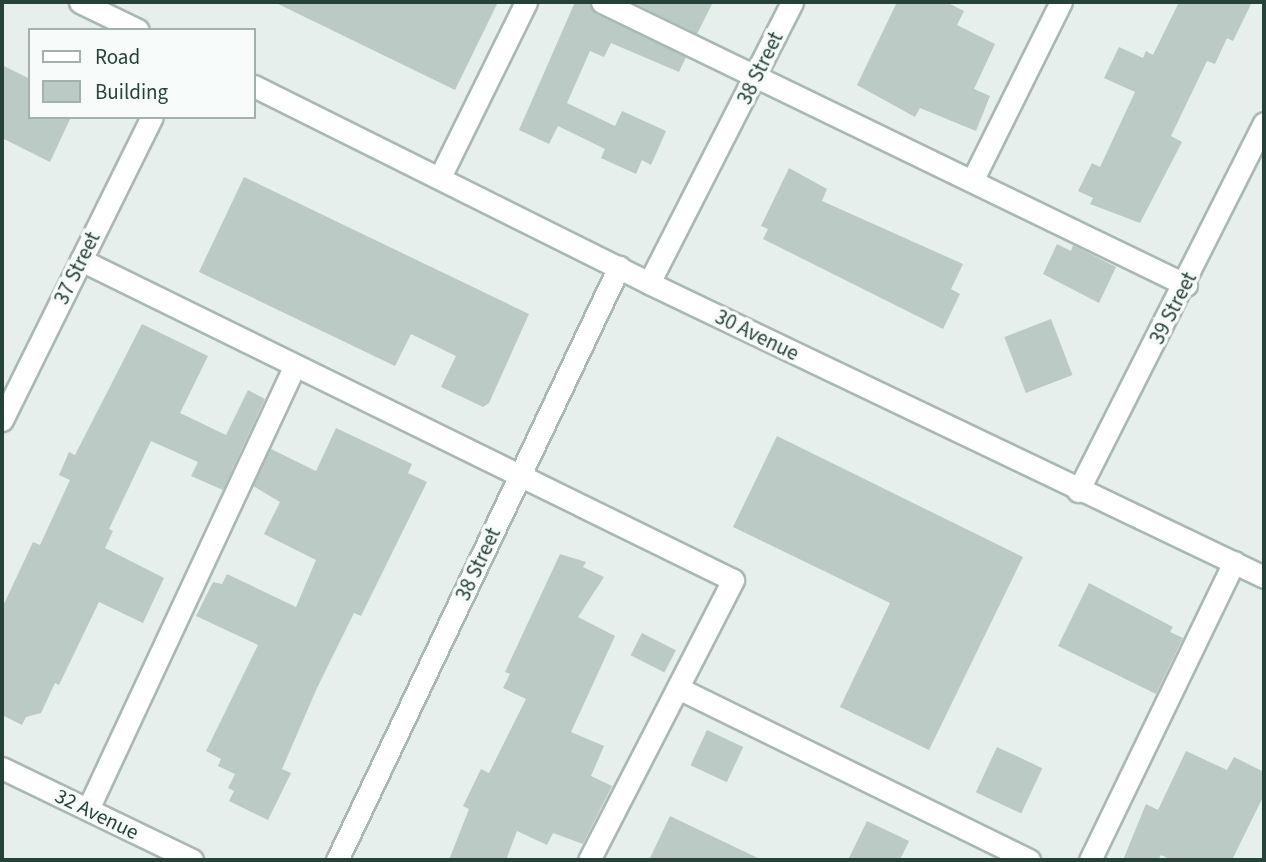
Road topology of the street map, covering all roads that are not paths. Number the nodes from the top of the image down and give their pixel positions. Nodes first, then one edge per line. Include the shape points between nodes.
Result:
1 (80, 2) edge
2 (526, 2) edge
3 (602, 2) edge
4 (792, 2) edge
5 (1062, 2) edge
6 (134, 28) edge
7 (757, 76) junction
8 (256, 87) edge
9 (151, 119) edge
10 (1264, 123) edge
11 (1256, 163) edge
12 (440, 177) junction
13 (973, 180) junction
14 (81, 260) junction
15 (619, 267) junction
16 (649, 283) junction
17 (1186, 285) junction
18 (294, 368) junction
19 (2, 420) edge
20 (519, 477) junction
21 (1078, 491) junction
22 (1234, 562) junction
23 (1264, 577) edge
24 (678, 688) junction
25 (2, 768) edge
26 (88, 809) junction
27 (192, 860) edge
28 (337, 860) edge
29 (589, 860) edge
30 (1029, 860) edge
31 (1090, 860) edge

1 - 6 street
2 - 12 street
3 - 7 street
4 - 7 street, 38 Street
5 - 13 street
7 - 13 street
7 - 16 street, 38 Street
8 - 12 street, 30 Avenue
9 - 14 street, 37 Street
10 - 11 street, 39 Street
11 - 17 street, 39 Street
12 - 15 street, 30 Avenue
13 - 17 street
14 - 18 street
14 - 19 street, 37 Street
15 - 16 street, 30 Avenue
15 - 20 street, 38 Street
16 - 21 street, 30 Avenue
17 - 21 street, 39 Street
18 - 20 street
18 - 26 street
20 - 24 street via 733,580
20 - 28 street, 38 Street
21 - 22 street, 30 Avenue
22 - 23 street, 30 Avenue
22 - 31 street
24 - 29 street
24 - 30 street
25 - 26 street, 32 Avenue
26 - 27 street, 32 Avenue

